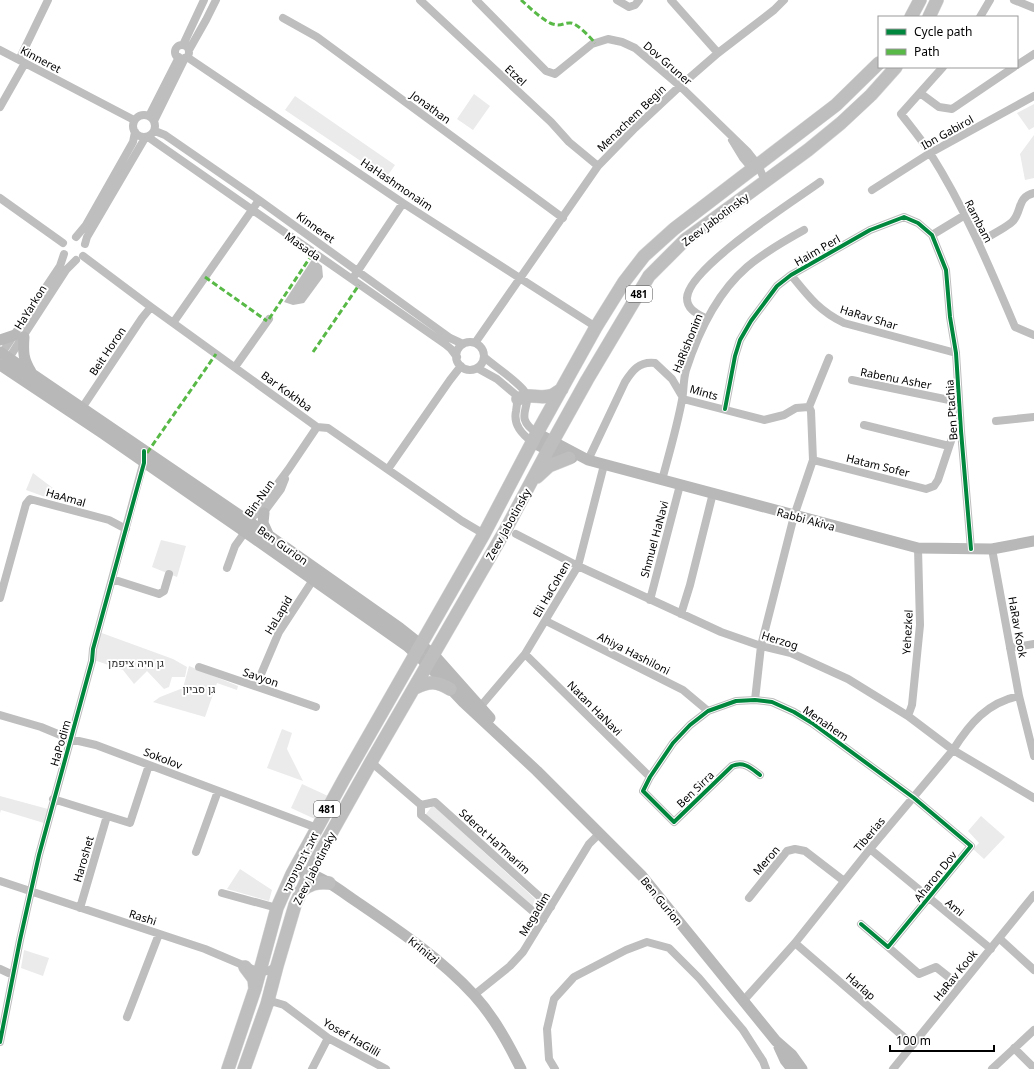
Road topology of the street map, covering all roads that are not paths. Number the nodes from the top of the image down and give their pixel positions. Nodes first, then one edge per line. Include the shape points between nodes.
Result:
1 (48, 0) edge
2 (204, 0) edge
3 (216, 0) edge
4 (420, 0) edge
5 (476, 0) edge
6 (617, 0) edge
7 (640, 0) edge
8 (671, 0) edge
9 (784, 0) edge
10 (920, 0) edge
11 (937, 0) edge
12 (990, 0) edge
13 (1014, 0) edge
14 (1034, 8) edge
15 (912, 16) edge
16 (929, 16) edge
17 (981, 16) edge
18 (283, 18) dead end
19 (0, 50) edge
20 (185, 53) junction
21 (718, 53) junction
22 (1034, 54) edge
23 (22, 61) junction
24 (878, 64) edge
25 (1018, 64) edge
26 (895, 68) edge
27 (942, 68) edge
28 (1013, 68) edge
29 (680, 86) junction
30 (920, 93) junction
31 (1034, 96) edge
32 (0, 107) edge
33 (152, 118) junction
34 (134, 120) junction
35 (155, 131) junction
36 (135, 132) junction
37 (146, 137) junction
38 (930, 153) junction
39 (598, 166) junction
40 (755, 167) junction
41 (765, 181) junction
42 (820, 182) dead end
43 (872, 190) dead end
44 (1034, 193) edge
45 (0, 198) edge
46 (259, 200) junction
47 (403, 203) junction
48 (252, 210) junction
49 (965, 215) junction
50 (563, 218) junction
51 (804, 230) dead end
52 (932, 235) junction
53 (76, 237) junction
54 (978, 242) junction
55 (63, 243) junction
56 (85, 244) junction
57 (64, 254) junction
58 (80, 258) junction
59 (946, 270) joint
60 (358, 271) junction
61 (791, 275) junction
62 (521, 278) junction
63 (352, 280) junction
64 (151, 307) junction
65 (268, 319) dead end
66 (707, 319) junction
67 (173, 323) junction
68 (596, 326) junction
69 (1034, 335) edge
70 (19, 336) junction
71 (0, 340) edge
72 (475, 343) junction
73 (463, 344) junction
74 (956, 353) junction
75 (457, 357) junction
76 (484, 357) junction
77 (828, 358) dead end
78 (2, 360) edge
79 (461, 366) junction
80 (235, 367) junction
81 (477, 368) junction
82 (32, 374) junction
83 (852, 380) dead end
84 (562, 389) junction
85 (522, 397) junction
86 (683, 399) junction
87 (959, 402) junction
88 (809, 406) junction
89 (82, 408) junction
90 (725, 409) junction
91 (1034, 417) edge
92 (996, 421) dead end
93 (864, 425) dead end
94 (317, 426) junction
95 (961, 431) junction
96 (534, 438) junction
97 (550, 446) junction
98 (949, 446) junction
99 (144, 451) junction
100 (569, 458) junction
101 (585, 459) junction
102 (813, 460) junction
103 (144, 463) junction
104 (604, 464) junction
105 (388, 469) junction
106 (288, 470) junction
107 (662, 480) junction
108 (530, 484) junction
109 (680, 485) junction
110 (713, 494) junction
111 (264, 513) junction
112 (794, 516) junction
113 (249, 526) junction
114 (126, 528) junction
115 (484, 534) junction
116 (516, 534) dead end
117 (271, 538) junction
118 (1034, 541) edge
119 (918, 548) junction
120 (992, 549) junction
121 (971, 550) junction
122 (578, 566) junction
123 (227, 568) dead end
124 (169, 574) dead end
125 (112, 579) junction
126 (313, 580) junction
127 (0, 598) edge
128 (650, 600) junction
129 (681, 614) junction
130 (546, 621) junction
131 (1034, 644) edge
132 (761, 646) junction
133 (1010, 648) junction
134 (418, 649) junction
135 (525, 654) junction
136 (431, 660) junction
137 (199, 667) dead end
138 (256, 686) junction
139 (415, 688) junction
140 (450, 689) junction
141 (1020, 696) junction
142 (755, 700) junction
143 (316, 707) dead end
144 (480, 707) junction
145 (708, 711) junction
146 (0, 715) edge
147 (908, 716) junction
148 (1034, 718) edge
149 (1025, 719) junction
150 (70, 739) junction
151 (953, 750) junction
152 (1034, 756) edge
153 (371, 762) junction
154 (149, 765) junction
155 (537, 771) junction
156 (760, 775) dead end
157 (650, 777) junction
158 (218, 791) junction
159 (914, 798) junction
160 (1034, 798) edge
161 (53, 799) junction
162 (420, 805) junction
163 (107, 816) junction
164 (317, 828) junction
165 (600, 833) junction
166 (870, 849) junction
167 (196, 852) dead end
168 (316, 860) junction
169 (309, 873) junction
170 (292, 874) junction
171 (0, 881) edge
172 (844, 881) junction
173 (329, 883) junction
174 (30, 892) junction
175 (300, 892) junction
176 (222, 893) dead end
177 (1034, 895) edge
178 (748, 898) dead end
179 (930, 898) junction
180 (551, 907) junction
181 (80, 908) junction
182 (277, 908) junction
183 (543, 920) junction
184 (861, 924) dead end
185 (159, 934) junction
186 (1000, 939) junction
187 (795, 943) junction
188 (888, 947) junction
189 (991, 949) junction
190 (277, 966) junction
191 (245, 967) junction
192 (0, 969) edge
193 (1034, 970) edge
194 (259, 972) junction
195 (13, 975) junction
196 (960, 986) junction
197 (255, 989) junction
198 (474, 995) junction
199 (744, 1000) junction
200 (267, 1004) junction
201 (127, 1017) dead end
202 (1034, 1030) edge
203 (328, 1038) junction
204 (776, 1041) junction
205 (0, 1042) edge
206 (914, 1045) junction
207 (1014, 1048) junction
208 (1034, 1068) edge
209 (228, 1069) edge
210 (244, 1069) edge
211 (312, 1069) edge
212 (386, 1069) edge
213 (521, 1069) edge
214 (555, 1069) edge
215 (766, 1069) edge
216 (792, 1069) edge
217 (802, 1069) edge
218 (893, 1069) edge
219 (992, 1069) edge

1 - 23 street
2 - 20 street
3 - 20 street
4 - 39 street, Etzel via 551,122 569,142
5 - 29 street, Dov Gruner via 546,71 555,74 592,44 608,39 635,48
6 - 7 street via 629,7
8 - 21 street
9 - 21 street, Menachem Begin
10 - 15 main road
11 - 16 main road
12 - 17 street
13 - 14 street
18 - 50 street, Jonathan via 317,37
19 - 23 street, Kinneret
20 - 33 street
20 - 47 street, HaHashmonaim
21 - 29 street, Menachem Begin
22 - 25 street
23 - 32 street
23 - 34 street, Kinneret
24 - 40 main road, Zeev Jabotinsky / 481 via 836,105
26 - 41 main road, Zeev Jabotinsky / 481 via 841,123
27 - 30 street
28 - 30 street via 952,109 939,108
29 - 39 street, Menachem Begin
29 - 40 street, Dov Gruner via 747,151
30 - 38 street, Rambam via 901,114
31 - 38 street, Ibn Gabirol
33 - 34 street via 141,115
33 - 35 street via 156,125
34 - 36 street
35 - 37 street
35 - 46 street, Kinneret via 165,135
36 - 37 street
36 - 53 street via 133,142 86,225
37 - 48 street, Masada
37 - 56 street
38 - 43 street, Ibn Gabirol
38 - 49 street, Rambam
39 - 50 street, Menachem Begin
40 - 41 street, Dov Gruner
40 - 68 main road, Zeev Jabotinsky / 481 via 674,229 644,256
41 - 97 main road, Zeev Jabotinsky / 481 via 685,240 650,276
42 - 66 street via 739,240 701,273 688,292 687,299 688,306
44 - 54 street via 1022,199 1013,222
45 - 55 street
46 - 48 street
46 - 60 street, Kinneret
47 - 60 street
47 - 62 street, HaHashmonaim
48 - 63 street, Masada
48 - 67 street
49 - 52 street
49 - 54 street, Rambam
50 - 62 street, Menachem Begin
51 - 66 street, HaRishonim via 747,267 734,280
52 - 59 street, Haim Perl
52 - 61 street, Haim Perl via 918,223 904,217 870,230
53 - 55 street via 69,238
53 - 56 street
54 - 69 street, Rambam via 1015,327
55 - 57 street
56 - 58 street via 85,252
57 - 58 street via 69,259
57 - 70 street, HaYarkon via 60,266
58 - 64 street, Bar Kokhba
58 - 70 street, HaYarkon via 66,270
59 - 74 street, Ben Ptachia
60 - 63 street
60 - 73 street, Kinneret via 450,338
61 - 74 street, HaRav Shar via 812,301 829,316 844,323
61 - 90 street, Haim Perl via 767,298 740,340
62 - 68 street, HaHashmonaim
62 - 72 street, Menachem Begin
63 - 75 street, Masada via 445,344
64 - 67 street, Bar Kokhba
64 - 89 street, Beit Horon
65 - 80 street
66 - 86 street, HaRishonim via 686,370
67 - 80 street, Bar Kokhba
68 - 84 main road, Zeev Jabotinsky / 481
70 - 71 main road
70 - 78 street, HaYarkon
70 - 82 main road via 25,362
72 - 73 street
72 - 76 street via 482,349
73 - 75 street
74 - 87 street, Ben Ptachia
75 - 79 street
76 - 81 street
76 - 85 street via 521,386
77 - 88 street
78 - 82 main road, Ben Gurion
78 - 103 main road, Ben Gurion
79 - 81 street via 469,370
79 - 105 street
80 - 94 street, Bar Kokhba
81 - 85 street
82 - 89 main road, Ben Gurion
83 - 87 street, Rabenu Asher
84 - 85 main road via 553,395
84 - 96 main road, Zeev Jabotinsky / 481
85 - 96 street via 524,417
86 - 90 street, Mints
86 - 101 street, Mints via 678,387 661,367 650,362 638,365 624,382
86 - 107 street, HaRishonim
87 - 95 street, Ben Ptachia
88 - 90 street, Mints via 764,420
88 - 102 street
89 - 99 main road, Ben Gurion
91 - 92 street
93 - 98 street
94 - 105 street, Bar Kokhba via 328,428
94 - 106 street, Bin-Nun
95 - 98 street, Hatam Sofer via 953,435
95 - 121 street, Ben Ptachia
96 - 97 main road
96 - 115 main road, Zeev Jabotinsky / 481
97 - 100 main road, Rabbi Akiva via 558,455
97 - 101 main road, Rabbi Akiva
97 - 108 main road, Zeev Jabotinsky / 481
98 - 102 street, Hatam Sofer via 938,480 934,486 926,489
99 - 103 street, HaPodim
99 - 113 main road, Ben Gurion
100 - 101 main road, Rabbi Akiva
100 - 108 main road via 549,466
101 - 104 main road, Rabbi Akiva
102 - 112 street
103 - 113 main road, Ben Gurion
103 - 114 street, HaPodim
104 - 107 main road, Rabbi Akiva
104 - 122 street, Eli HaCohen
105 - 115 street, Bar Kokhba
106 - 111 street, Bin-Nun via 281,489
106 - 113 street, Bin-Nun
107 - 109 main road, Rabbi Akiva
108 - 136 main road, Zeev Jabotinsky / 481
109 - 110 main road, Rabbi Akiva
109 - 128 street, Shmuel HaNavi
110 - 112 main road, Rabbi Akiva
110 - 129 street
111 - 113 street, Bin-Nun
111 - 117 main road via 263,522
112 - 119 main road, Rabbi Akiva
112 - 132 street
113 - 117 main road, Ben Gurion
113 - 123 street via 234,546
113 - 126 main road, Ben Gurion
114 - 125 street, HaPodim
114 - 127 street, HaAmal via 109,520 30,499 26,504
115 - 134 main road, Zeev Jabotinsky / 481
116 - 122 street, Herzog
117 - 134 main road, Ben Gurion
118 - 120 main road, Rabbi Akiva
119 - 121 main road, Rabbi Akiva
119 - 147 street, Yehezkel via 920,626 912,705
120 - 121 main road, Rabbi Akiva
120 - 133 street, HaRav Kook
122 - 128 street, Herzog
122 - 130 street, Eli HaCohen
124 - 125 street via 164,591 159,594
125 - 150 street, HaPodim
126 - 134 main road, Ben Gurion via 406,646
126 - 138 street, HaLapid via 279,632
128 - 129 street, Herzog
129 - 132 street, Herzog
130 - 135 street, Eli HaCohen
130 - 145 street, Ahiya Hashiloni via 682,690
131 - 133 street
132 - 142 street
132 - 147 street, Herzog via 791,653 848,679
133 - 141 street, HaRav Kook
134 - 136 main road, Ben Gurion
134 - 164 main road, זאב ז'בוטינסקי / 481
135 - 144 street, Eli HaCohen
135 - 157 street, Natan HaNavi
136 - 139 main road, Zeev Jabotinsky / 481
136 - 140 main road, Ben Gurion
136 - 144 main road, Ben Gurion
137 - 138 street, Savyon
138 - 143 street, Savyon
139 - 140 main road via 430,682 442,684
139 - 153 main road, Zeev Jabotinsky / 481
140 - 155 main road, Ben Gurion
141 - 149 street, HaRav Kook
141 - 151 street, Tiberias via 995,704 983,712
142 - 145 street, Menahem via 736,702
142 - 159 street, Menahem via 772,702 812,723
144 - 155 main road, Ben Gurion
145 - 157 street, Menahem via 673,743
146 - 150 street, Sokolov
147 - 151 street, Herzog
148 - 149 street
149 - 152 street, HaRav Kook
150 - 154 street, Sokolov via 96,745
150 - 161 street, HaPodim
151 - 159 street, Tiberias
151 - 160 street, Herzog
153 - 162 street
153 - 168 main road, Zeev Jabotinsky / 481
154 - 158 street, Sokolov
154 - 163 street via 130,823
155 - 165 main road, Ben Gurion
156 - 157 street, Ben Sirra via 746,765 732,766 674,822 643,791
158 - 164 street, Sokolov
158 - 167 street
159 - 166 street, Tiberias
159 - 179 street, Aharon Dov via 971,846
161 - 163 street
161 - 174 street, HaPodim
162 - 180 street, Sderot HaTmarim via 435,802
162 - 183 street via 421,815
163 - 181 street, Haroshet
164 - 170 main road, זאב ז'בוטינסקי / 481
165 - 180 street, Megadim via 589,844
165 - 199 main road, Ben Gurion via 642,876
166 - 172 street, Tiberias
166 - 179 street, Ami
168 - 169 main road, Zeev Jabotinsky / 481
168 - 173 main road via 319,870
169 - 170 main road, Krinitzi
169 - 173 main road, Krinitzi
169 - 175 main road, Zeev Jabotinsky / 481
170 - 182 main road, זאב ז'בוטינסקי / 481
171 - 174 street, Rashi
172 - 178 street, Meron via 805,851 795,849 787,851
172 - 187 street, Tiberias
173 - 175 main road via 315,883
173 - 198 main road, Krinitzi via 417,943
174 - 181 street, Rashi
174 - 195 street, HaPodim
175 - 190 main road, Zeev Jabotinsky / 481
176 - 182 street
177 - 186 street, HaRav Kook
179 - 188 street, Aharon Dov
179 - 189 street, Ami
180 - 183 street, Megadim
181 - 185 street, Rashi
182 - 194 main road, זאב ז'בוטינסקי / 481
183 - 198 street, Megadim via 518,959
184 - 188 street
185 - 191 street, Rashi via 205,949
185 - 201 street
186 - 189 street, HaRav Kook
186 - 193 street
187 - 199 street, Tiberias
187 - 206 street, Harlap
188 - 196 street via 919,974 936,967
189 - 196 street, HaRav Kook
190 - 194 street
190 - 200 main road, Zeev Jabotinsky / 481
191 - 194 street, Rashi
191 - 197 main road via 254,979
192 - 195 street
194 - 197 main road, 481
195 - 205 street, HaPodim
196 - 206 street, HaRav Kook
197 - 209 main road, 481
198 - 213 main road, Krinitzi via 494,1020
199 - 204 main road, Ben Gurion
200 - 203 street, Yosef HaGlili via 274,1002 284,1005
200 - 210 main road, Zeev Jabotinsky / 481
202 - 207 street
203 - 211 street
203 - 212 street, Yosef HaGlili
204 - 216 main road, Ben Gurion
204 - 217 main road, Ben Gurion via 792,1055
206 - 218 street, HaRav Kook
207 - 208 street
207 - 219 street
214 - 215 street via 549,1059 547,1029 554,999 574,977 647,942 670,948 699,978 743,1030

